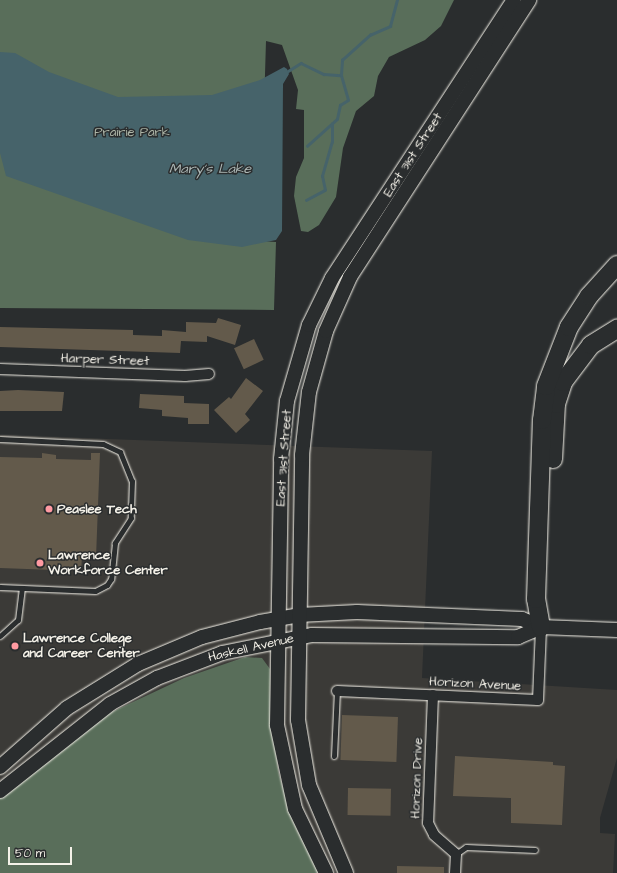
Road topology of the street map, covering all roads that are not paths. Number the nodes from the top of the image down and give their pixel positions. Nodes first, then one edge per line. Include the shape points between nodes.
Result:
1 (514, 0) edge
2 (528, 0) edge
3 (617, 265) edge
4 (617, 329) edge
5 (0, 369) edge
6 (209, 374) dead end
7 (0, 439) edge
8 (0, 587) edge
9 (22, 588) junction
10 (298, 615) junction
11 (278, 618) junction
12 (541, 627) junction
13 (617, 630) edge
14 (0, 636) edge
15 (298, 637) junction
16 (277, 640) junction
17 (337, 691) joint
18 (433, 695) junction
19 (334, 756) dead end
20 (0, 767) edge
21 (0, 791) edge
22 (535, 850) dead end
23 (456, 854) junction
24 (326, 873) edge
25 (346, 873) edge
26 (456, 873) edge

1 - 11 main road, East 31st Street via 342,261 309,325 293,376 284,430
2 - 10 main road, East 31st Street via 364,253 326,331 314,371 304,426
3 - 12 highway via 589,296 569,327 546,386 542,420 536,599
4 - 12 highway via 591,345 577,359 559,395 548,600
5 - 6 street, Harper Street via 185,376
7 - 9 lane via 104,444 120,452 132,481 131,518 115,543 111,579 107,585 95,591
8 - 9 lane
9 - 14 lane via 18,620
10 - 11 main road, Haskell Avenue
10 - 12 main road, Haskell Avenue via 357,612 522,618
10 - 15 main road, East 31st Street
11 - 16 main road, East 31st Street
11 - 20 main road, Haskell Avenue via 202,637 138,664 67,708
12 - 13 main road, Haskell Avenue
12 - 15 main road, Haskell Avenue via 518,637 350,633
12 - 18 street, Horizon Avenue via 538,700
15 - 16 main road, Haskell Avenue
15 - 25 main road, East 31st Street via 298,720 304,764 315,802
16 - 21 main road, Haskell Avenue via 199,660 124,695 80,725
16 - 24 main road, East 31st Street via 277,718 282,762 295,809
17 - 18 street, Horizon Avenue
17 - 19 lane
18 - 23 street, Horizon Drive via 428,823 434,835
22 - 23 lane via 466,847
23 - 26 street

